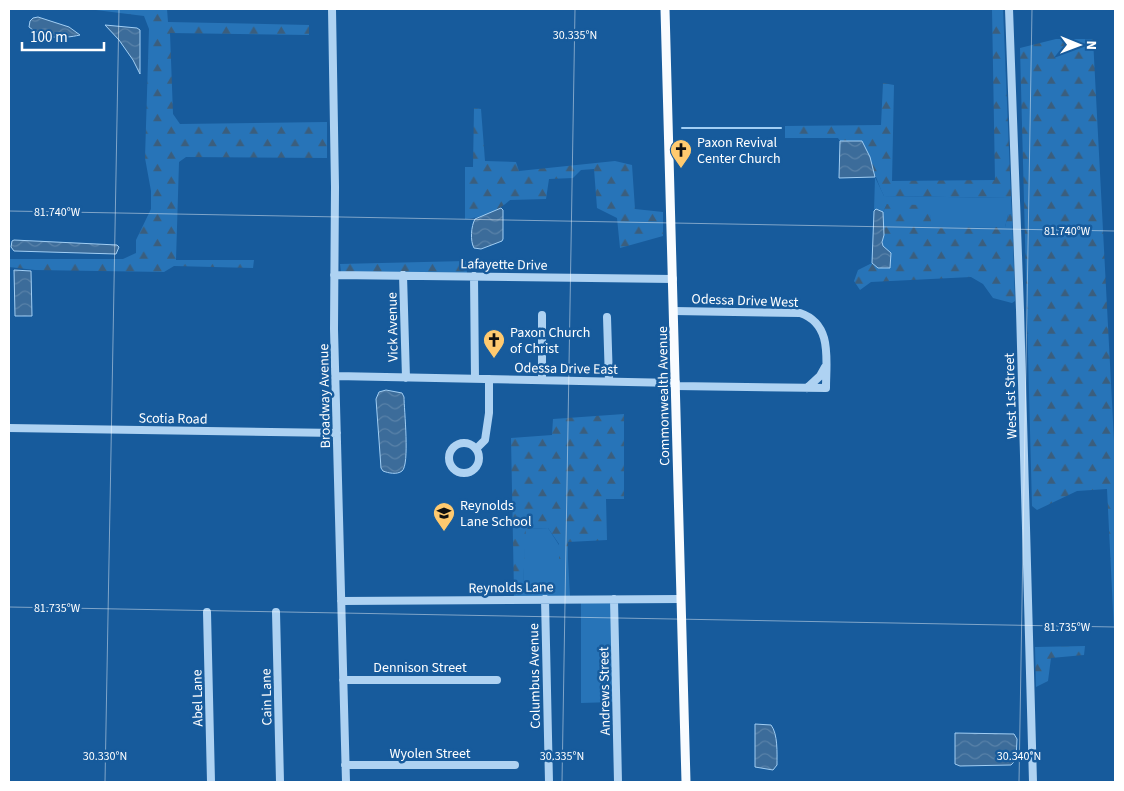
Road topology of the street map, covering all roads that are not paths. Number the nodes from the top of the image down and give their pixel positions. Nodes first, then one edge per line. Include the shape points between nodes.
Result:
1 (332, 9) edge
2 (665, 9) edge
3 (1009, 9) edge
4 (334, 275) junction
5 (403, 275) junction
6 (474, 276) junction
7 (673, 279) junction
8 (674, 311) junction
9 (542, 315) dead end
10 (608, 317) dead end
11 (826, 365) junction
12 (336, 376) junction
13 (406, 378) junction
14 (475, 379) junction
15 (489, 379) junction
16 (542, 380) junction
17 (609, 381) junction
18 (676, 384) junction
19 (807, 388) junction
20 (9, 428) edge
21 (337, 433) junction
22 (476, 449) junction
23 (545, 599) junction
24 (614, 599) junction
25 (681, 599) junction
26 (341, 600) junction
27 (207, 612) dead end
28 (276, 612) dead end
29 (343, 680) junction
30 (497, 680) dead end
31 (345, 765) junction
32 (515, 765) dead end
33 (211, 782) edge
34 (280, 782) edge
35 (346, 782) edge
36 (550, 782) edge
37 (618, 782) edge
38 (686, 782) edge
39 (1033, 782) edge

1 - 4 street, Broadway Avenue
2 - 7 main road, Commonwealth Avenue
3 - 39 street, West 1st Street
4 - 5 street, Lafayette Drive
4 - 12 street, Broadway Avenue
5 - 6 street, Lafayette Drive
5 - 13 street, Vick Avenue
6 - 7 street, Lafayette Drive
6 - 14 street
7 - 8 main road, Commonwealth Avenue
8 - 11 street, Odessa Drive West via 800,313 814,320 823,332
8 - 18 main road, Commonwealth Avenue
9 - 16 street
10 - 17 street
11 - 19 street
11 - 19 street, Odessa Drive East via 826,388
12 - 13 street, Odessa Drive East
12 - 21 street, Broadway Avenue
13 - 14 street, Odessa Drive East
14 - 15 street, Odessa Drive East
15 - 16 street, Odessa Drive East
15 - 22 street via 485,440
16 - 17 street, Odessa Drive East
17 - 18 street, Odessa Drive East
18 - 19 street, Odessa Drive East
18 - 25 main road, Commonwealth Avenue
20 - 21 street, Scotia Road
21 - 26 street, Broadway Avenue
22 - 22 street via 467,443 454,447 449,455 453,469 462,474 472,471 479,463
23 - 24 street, Reynolds Lane
23 - 26 street, Reynolds Lane
23 - 36 street, Columbus Avenue
24 - 25 street, Reynolds Lane
24 - 37 street, Andrews Street
25 - 38 main road, Commonwealth Avenue
26 - 29 street, Broadway Avenue
27 - 33 street, Abel Lane
28 - 34 street, Cain Lane
29 - 30 street, Dennison Street
29 - 31 street, Broadway Avenue
31 - 32 street, Wyolen Street
31 - 35 street, Broadway Avenue

